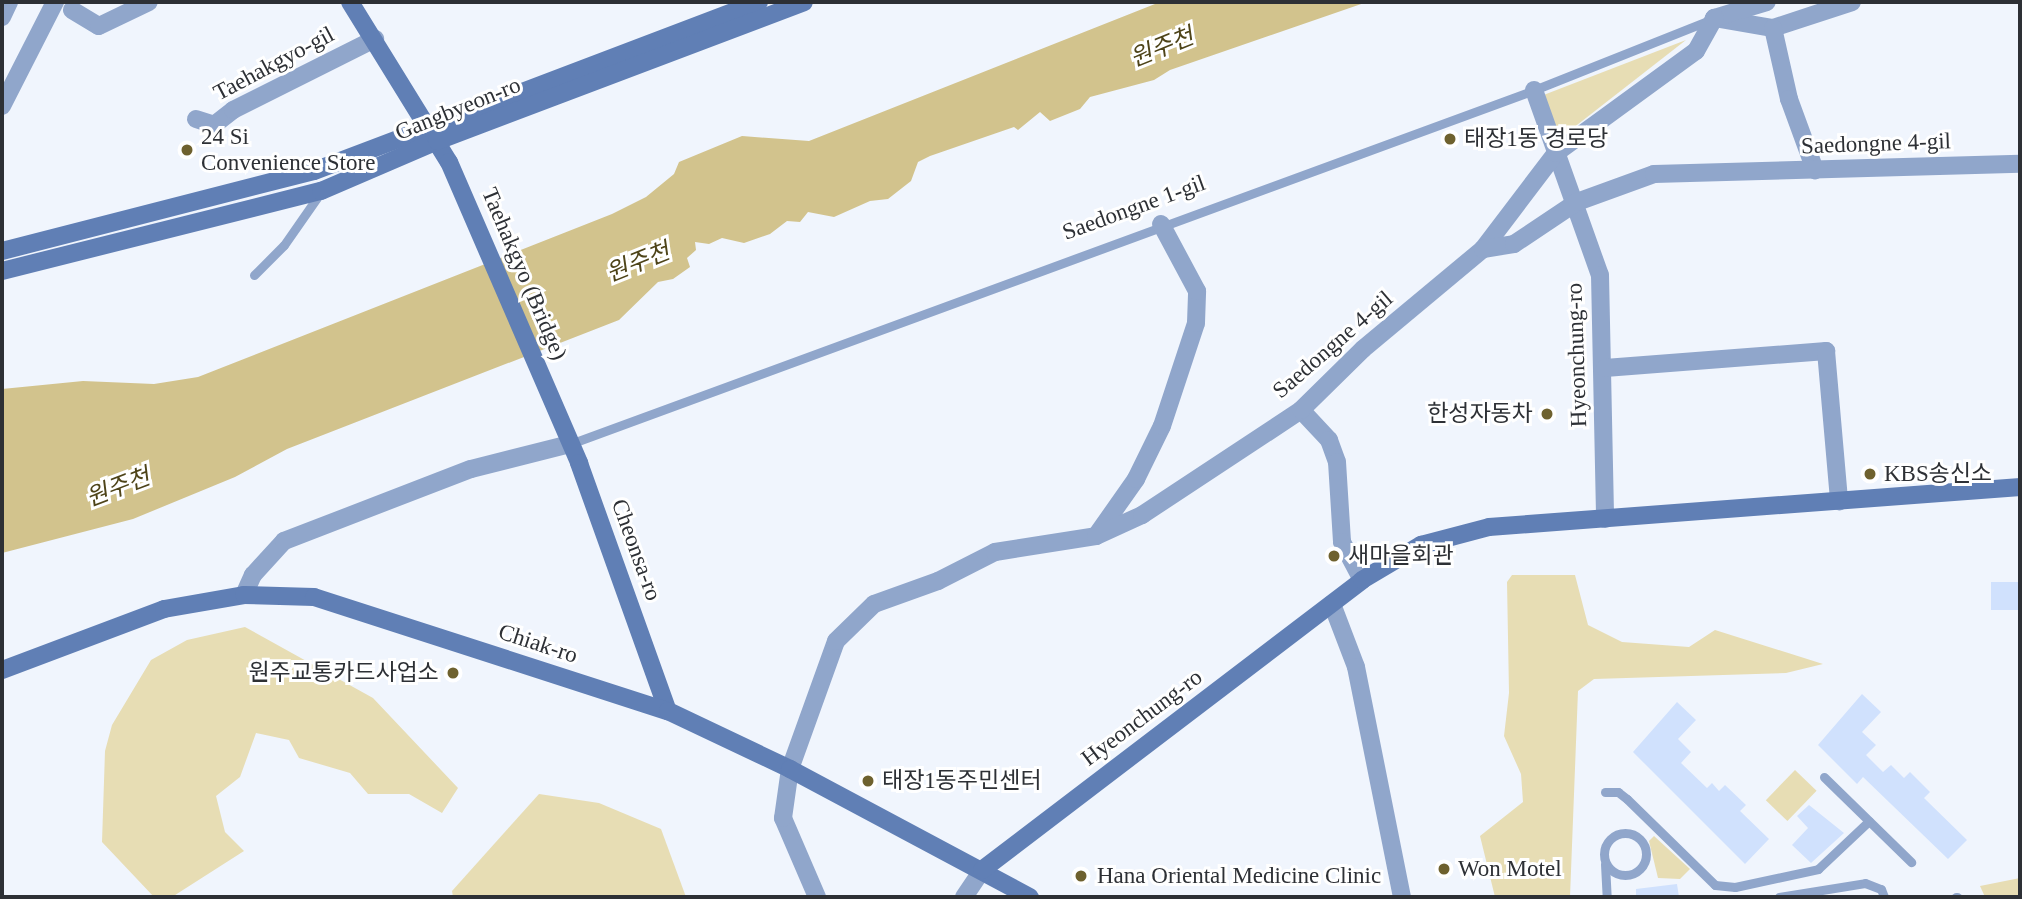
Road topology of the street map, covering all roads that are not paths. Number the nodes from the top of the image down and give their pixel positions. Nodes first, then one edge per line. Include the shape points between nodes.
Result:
1 (9, 2) edge
2 (55, 2) edge
3 (149, 2) edge
4 (350, 2) edge
5 (759, 2) edge
6 (804, 2) edge
7 (1767, 2) edge
8 (1852, 2) edge
9 (72, 10) dead end
10 (2, 17) edge
11 (1714, 18) junction
12 (1773, 28) junction
13 (375, 39) junction
14 (1534, 89) junction
15 (2, 106) edge
16 (197, 119) dead end
17 (428, 124) junction
18 (438, 141) junction
19 (1556, 153) junction
20 (2020, 164) edge
21 (1815, 170) junction
22 (321, 191) junction
23 (1577, 202) junction
24 (1161, 223) junction
25 (1483, 249) junction
26 (2, 251) edge
27 (2, 271) edge
28 (254, 275) dead end
29 (1605, 368) junction
30 (555, 406) joint
31 (1301, 410) junction
32 (570, 444) junction
33 (2020, 487) edge
34 (1839, 500) junction
35 (1605, 519) junction
36 (1096, 536) junction
37 (1362, 580) junction
38 (244, 594) junction
39 (1332, 604) junction
40 (2, 670) edge
41 (668, 711) junction
42 (790, 769) junction
43 (1824, 777) dead end
44 (1605, 792) dead end
45 (1869, 821) junction
46 (1605, 862) junction
47 (1911, 862) dead end
48 (982, 870) junction
49 (1810, 895) edge
50 (817, 897) edge
51 (964, 897) edge
52 (1030, 897) edge
53 (1402, 897) edge
54 (1607, 897) edge
55 (1780, 897) edge
56 (1884, 897) edge

1 - 10 street
2 - 15 street
3 - 9 street via 99,26
4 - 13 street
5 - 17 street, Gangbyeon-ro
6 - 18 street, Gangbyeon-ro
7 - 11 street
8 - 12 street
11 - 12 street
11 - 14 lane, Saedongne 1-gil
11 - 19 street via 1696,51
12 - 21 street via 1788,99
13 - 16 street, Taehakgyo-gil via 233,110 214,125
13 - 17 street
14 - 19 street, Hyeonchung-ro
14 - 24 lane, Saedongne 1-gil
17 - 18 street
17 - 26 street, Gangbyeon-ro via 314,171
18 - 22 street, Gangbyeon-ro
18 - 30 street, Taehakgyo (Bridge)
19 - 23 street, Hyeonchung-ro
19 - 25 street
20 - 21 street, Saedongne 4-gil
21 - 23 street, Saedongne 4-gil via 1654,174
22 - 27 street, Gangbyeon-ro
22 - 28 lane via 284,245
23 - 25 street, Saedongne 4-gil via 1514,244
23 - 29 street, Hyeonchung-ro via 1600,275
24 - 32 lane, Saedongne 1-gil
24 - 36 street via 1197,292 1196,323 1163,426 1136,479
25 - 31 street, Saedongne 4-gil via 1363,349
29 - 34 street via 1826,351
29 - 35 street, Hyeonchung-ro
30 - 32 street, Cheonsa-ro
31 - 36 street, Saedongne 4-gil via 1142,515
31 - 37 street via 1329,440 1337,462 1342,542
32 - 38 street via 471,469 284,541 253,575
32 - 41 street, Cheonsa-ro
33 - 34 street, Hyeonchung-ro
34 - 35 street, Hyeonchung-ro
35 - 37 street, Hyeonchung-ro via 1489,527 1421,545
36 - 42 street, Saedongne 4-gil via 995,552 874,604 836,640
37 - 39 street, Hyeonchung-ro
38 - 40 street, Chiak-ro via 164,609
38 - 41 street, Chiak-ro via 314,597 365,611
39 - 48 street, Hyeonchung-ro
39 - 53 street via 1356,667
41 - 42 street, Chiak-ro
42 - 48 street, Chiak-ro
42 - 50 street, Saedongne 4-gil via 783,818
43 - 45 lane
44 - 45 lane via 1618,792 1628,799 1715,885 1735,887 1818,869
45 - 47 lane
46 - 46 lane via 1617,874 1633,874 1645,862 1645,845 1633,834 1616,834 1605,846
46 - 54 lane
48 - 51 street
48 - 52 street, Chiak-ro
49 - 55 lane
49 - 56 lane via 1865,883 1881,889

